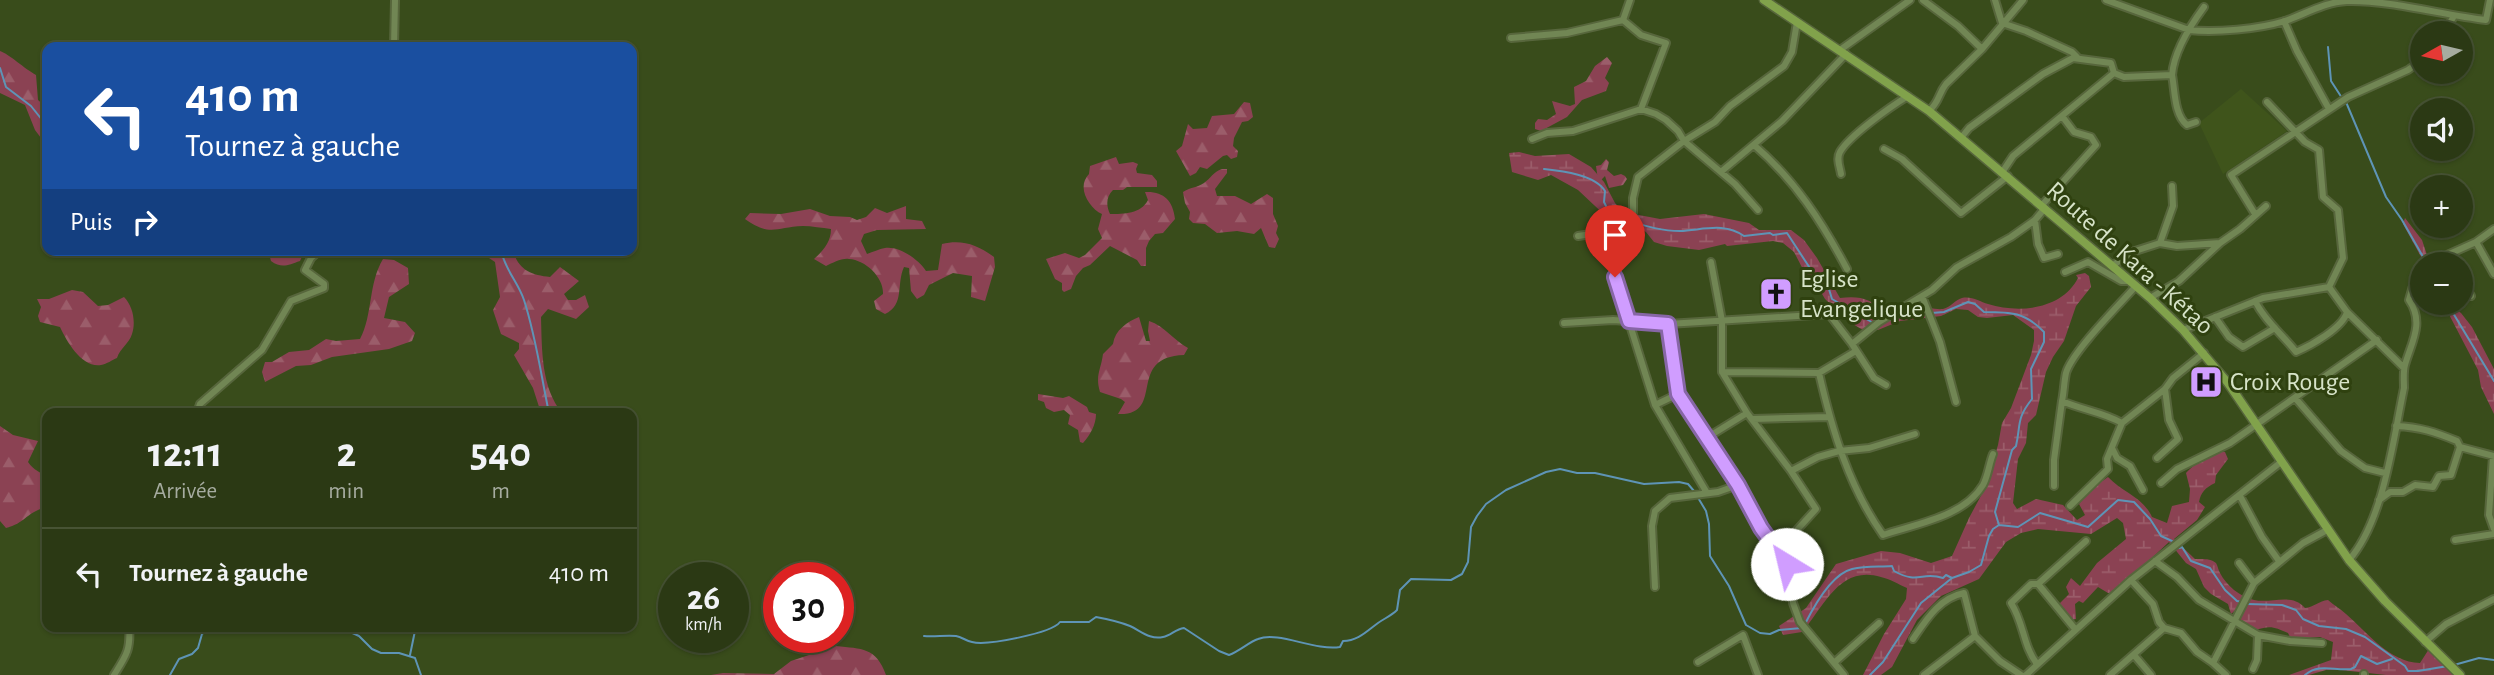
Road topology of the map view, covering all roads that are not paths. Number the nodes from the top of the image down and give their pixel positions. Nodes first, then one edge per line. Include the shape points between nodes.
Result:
1 (395, 0) edge
2 (1630, 0) edge
3 (1764, 0) edge
4 (1910, 0) edge
5 (1923, 0) edge
6 (1995, 0) edge
7 (2023, 0) edge
8 (2106, 0) edge
9 (2310, 0) edge
10 (2490, 0) edge
11 (2204, 7) dead end
12 (2312, 9) junction
13 (2454, 16) junction
14 (1623, 20) junction
15 (2284, 21) junction
16 (2451, 21) edge
17 (1797, 22) junction
18 (2002, 23) junction
19 (2189, 30) junction
20 (1511, 38) dead end
21 (394, 42) edge
22 (1982, 49) junction
23 (1843, 52) junction
24 (2077, 57) junction
25 (2410, 69) edge
26 (2114, 73) junction
27 (2172, 75) junction
28 (1908, 96) junction
29 (2267, 102) dead end
30 (1641, 109) junction
31 (2329, 109) junction
32 (1929, 111) junction
33 (2062, 116) junction
34 (2196, 122) dead end
35 (2294, 131) junction
36 (1961, 138) junction
37 (1532, 139) dead end
38 (1685, 141) junction
39 (1754, 145) junction
40 (1884, 149) dead end
41 (1722, 171) junction
42 (1841, 174) dead end
43 (2005, 174) junction
44 (2172, 186) dead end
45 (2266, 206) dead end
46 (2044, 207) junction
47 (1758, 210) dead end
48 (2255, 214) junction
49 (2035, 220) junction
50 (2494, 229) edge
51 (1578, 236) dead end
52 (2476, 242) junction
53 (2161, 243) junction
54 (2220, 243) junction
55 (2457, 252) edge
56 (2058, 254) dead end
57 (314, 256) edge
58 (1711, 262) dead end
59 (2112, 266) junction
60 (1847, 270) dead end
61 (2066, 272) dead end
62 (2494, 274) edge
63 (1615, 277) dead end
64 (2132, 284) junction
65 (2329, 287) junction
66 (1923, 296) junction
67 (2150, 298) junction
68 (2255, 301) junction
69 (2347, 312) junction
70 (2415, 315) edge
71 (2215, 317) junction
72 (1629, 321) junction
73 (1722, 321) junction
74 (1564, 323) dead end
75 (1668, 324) junction
76 (2275, 328) junction
77 (2183, 330) junction
78 (2377, 340) junction
79 (1854, 347) junction
80 (2204, 353) junction
81 (2404, 368) junction
82 (1722, 372) junction
83 (1819, 373) junction
84 (1886, 385) dead end
85 (2165, 389) junction
86 (1678, 394) junction
87 (2296, 399) junction
88 (2062, 401) junction
89 (1956, 402) dead end
90 (1655, 405) junction
91 (199, 408) edge
92 (1747, 413) junction
93 (1829, 418) junction
94 (1753, 419) junction
95 (2122, 423) junction
96 (2257, 424) junction
97 (2396, 426) junction
98 (1915, 434) dead end
99 (1708, 437) junction
100 (2460, 447) junction
101 (2112, 448) junction
102 (1839, 451) junction
103 (1993, 454) dead end
104 (2493, 456) edge
105 (2157, 458) dead end
106 (2281, 462) junction
107 (1791, 471) junction
108 (2385, 472) junction
109 (2161, 483) dead end
110 (1738, 485) junction
111 (2054, 486) dead end
112 (2143, 490) dead end
113 (1707, 493) junction
114 (2240, 496) junction
115 (2379, 500) junction
116 (2070, 506) dead end
117 (2327, 530) junction
118 (2494, 531) edge
119 (2455, 540) dead end
120 (2086, 541) dead end
121 (1778, 551) junction
122 (2349, 560) junction
123 (2155, 561) junction
124 (2279, 561) junction
125 (2239, 563) dead end
126 (2131, 580) junction
127 (2254, 583) junction
128 (2038, 584) junction
129 (1655, 587) dead end
130 (2494, 599) edge
131 (2233, 621) junction
132 (1879, 624) dead end
133 (2164, 628) junction
134 (2075, 629) junction
135 (130, 632) edge
136 (2258, 635) junction
137 (1975, 636) junction
138 (1913, 639) dead end
139 (2425, 642) junction
140 (2322, 643) dead end
141 (2134, 655) junction
142 (1698, 662) dead end
143 (1835, 662) junction
144 (2213, 663) junction
145 (2037, 664) junction
146 (2253, 669) dead end
147 (114, 675) edge
148 (1758, 675) edge
149 (1844, 675) edge
150 (1924, 675) edge
151 (2024, 675) edge
152 (2109, 675) edge
153 (2151, 675) edge
154 (2225, 675) edge
155 (2460, 675) edge

1 - 21 street
2 - 14 street
3 - 17 main road, Route de Kara - Kétao
4 - 23 street
5 - 22 street
6 - 18 street
7 - 18 street
8 - 19 street
9 - 12 street
10 - 13 street via 2486,20
11 - 19 street
12 - 13 street via 2346,1 2378,2
12 - 15 street
13 - 16 street
14 - 20 street via 1567,33
14 - 30 street via 1641,36 1667,43
15 - 19 street
15 - 31 street
17 - 23 main road, Route de Kara - Kétao
17 - 38 street via 1792,52 1784,66
18 - 22 street
18 - 24 street
19 - 27 street
22 - 32 street via 1946,84
23 - 28 main road, Route de Kara - Kétao
23 - 39 street via 1782,121
24 - 26 street via 2110,63
24 - 36 street via 2043,74
25 - 31 street
26 - 27 street via 2124,77
26 - 33 street
27 - 34 street via 2183,122
28 - 32 main road, Route de Kara - Kétao
28 - 42 street via 1884,110 1842,150 1838,159
29 - 35 street
30 - 37 street
30 - 38 street via 1666,120
31 - 35 street
32 - 36 main road, Route de Kara - Kétao
33 - 43 street via 2013,156
33 - 46 street via 2074,132 2091,137 2096,145
35 - 48 street via 2231,174
35 - 65 street via 2319,150 2323,197 2337,210 2343,258
36 - 43 main road, Route de Kara - Kétao
38 - 41 street
38 - 51 street via 1638,177 1633,213 1627,223
39 - 41 street
39 - 60 street via 1811,206
40 - 43 street via 1902,159 1961,213
41 - 47 street
43 - 46 main road, Route de Kara - Kétao
44 - 53 street via 2174,206
45 - 48 street
46 - 49 street
46 - 59 main road, Route de Kara - Kétao
48 - 54 street
49 - 56 street via 2044,258
49 - 66 street via 1959,266
50 - 52 street
52 - 55 street
52 - 62 street
53 - 54 street
53 - 59 street via 2132,252
54 - 67 street via 2179,281
57 - 91 street via 305,270 324,288 292,301 262,350
58 - 73 street
59 - 64 main road, Route de Kara - Kétao
61 - 64 street via 2088,262
63 - 72 street
64 - 67 main road, Route de Kara - Kétao
64 - 88 street via 2066,373
65 - 68 street
65 - 69 street
66 - 79 street via 1877,324
66 - 89 street
67 - 77 main road, Route de Kara - Kétao
68 - 71 street
68 - 76 street
69 - 76 street via 2336,327 2295,352
69 - 78 street
70 - 81 street via 2417,327
71 - 76 street via 2244,347
71 - 77 street
72 - 74 street
72 - 75 street
72 - 90 street
73 - 75 street
73 - 79 street via 1829,314
73 - 82 street
75 - 86 street
77 - 80 main road, Route de Kara - Kétao
78 - 81 street
78 - 87 street
79 - 83 street
79 - 84 street via 1874,378
80 - 85 street
80 - 96 main road, Route de Kara - Kétao
81 - 97 street
82 - 83 street
82 - 92 street
83 - 93 street
85 - 95 street
85 - 105 street via 2169,420 2178,439
86 - 90 street
86 - 99 street
87 - 96 street
87 - 108 street via 2348,457 2365,468
88 - 95 street
88 - 111 street
90 - 113 street
92 - 94 street
92 - 99 street
93 - 94 street
93 - 102 street
94 - 107 street
95 - 101 street
96 - 106 main road, Route de Kara - Kétao
96 - 109 street via 2177,469
97 - 100 street via 2430,430 2457,440
97 - 108 street
98 - 102 street via 1870,448
99 - 110 street
100 - 104 street
100 - 115 street via 2451,475 2439,476 2433,487 2415,485
101 - 112 street via 2117,458 2130,466
101 - 116 street via 2108,469
102 - 103 street via 1883,535 1955,510 1982,486
102 - 107 street
104 - 118 street via 2489,515
106 - 114 street
106 - 117 main road, Route de Kara - Kétao
107 - 121 street via 1816,509
108 - 115 street
110 - 113 street
110 - 121 street
113 - 129 street via 1670,498 1655,511
114 - 123 street
114 - 124 street
115 - 122 street via 2361,546
117 - 122 main road, Route de Kara - Kétao
117 - 124 street
118 - 119 street
120 - 128 street
121 - 143 street via 1790,573 1800,622
122 - 139 main road, Route de Kara - Kétao
123 - 126 street
123 - 131 street via 2199,600
124 - 127 street
125 - 127 street
126 - 133 street via 2153,604
126 - 134 street
127 - 131 street
128 - 134 street
128 - 145 street via 2031,584 2011,603 2028,653
130 - 139 street via 2446,624
131 - 136 street
131 - 144 street
132 - 143 street
133 - 141 street
133 - 144 street via 2181,633
134 - 145 street
135 - 147 street via 127,655
136 - 140 street
136 - 146 street
137 - 138 street via 1964,593 1936,608
137 - 150 street
137 - 151 street via 2000,661
139 - 155 main road, Route de Kara - Kétao
141 - 152 street
141 - 153 street
142 - 148 street via 1743,635
143 - 149 street
144 - 154 street
145 - 151 street

